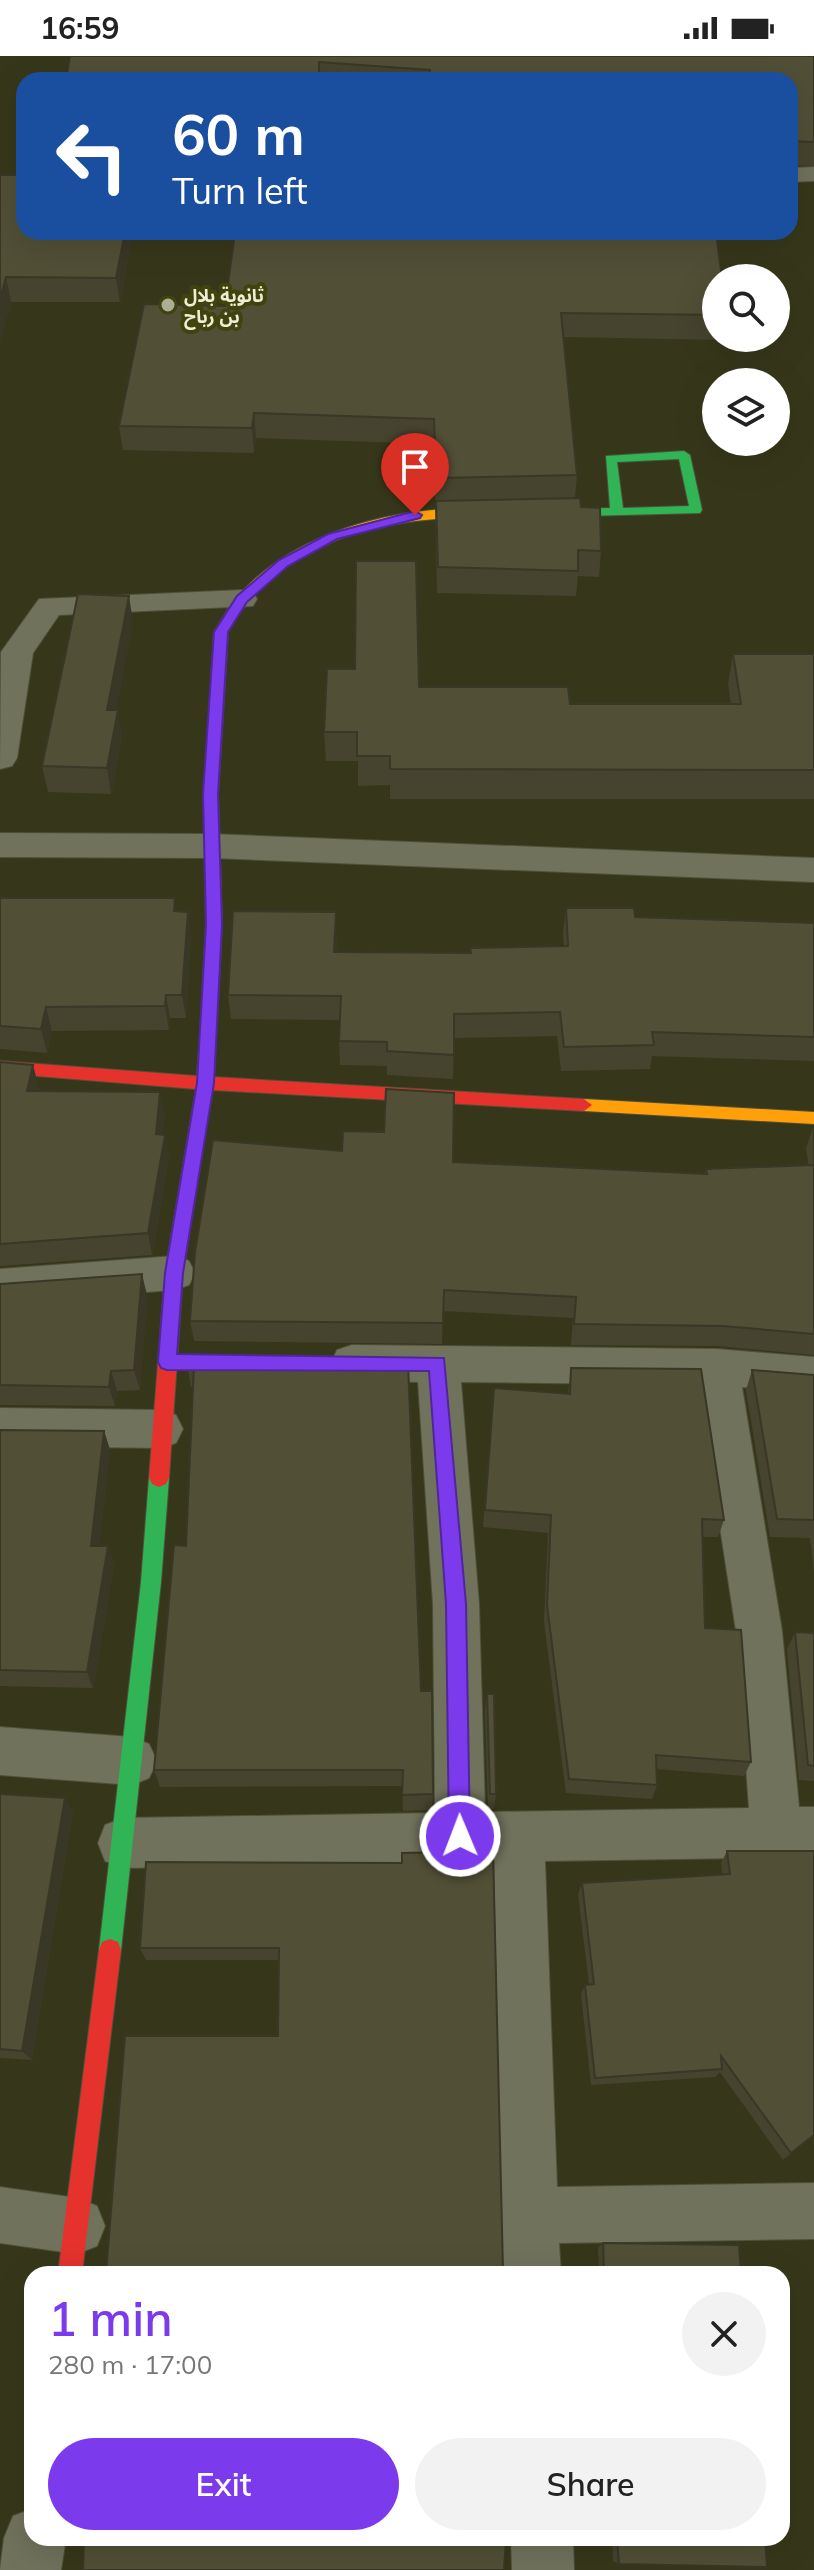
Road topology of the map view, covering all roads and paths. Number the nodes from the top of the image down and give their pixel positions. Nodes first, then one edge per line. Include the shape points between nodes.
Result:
1 (617, 511) junction
2 (242, 599) junction
3 (0, 758) edge
4 (0, 845) edge
5 (212, 846) junction
6 (814, 870) edge
7 (0, 1067) edge
8 (205, 1083) junction
9 (814, 1118) edge
10 (174, 1273) junction
11 (0, 1286) edge
12 (310, 1363) edge
13 (438, 1364) junction
14 (717, 1367) junction
15 (814, 1375) edge
16 (0, 1427) edge
17 (161, 1429) junction
18 (0, 1751) edge
19 (132, 1761) junction
20 (795, 1832) edge
21 (519, 1835) junction
22 (460, 1836) junction
23 (123, 1843) junction
24 (814, 2211) edge
25 (0, 2215) edge
26 (530, 2215) junction
27 (73, 2250) edge
28 (532, 2266) edge
29 (34, 2546) edge
30 (542, 2546) edge
31 (30, 2570) edge
32 (543, 2570) edge

1 - 1 street via 696,510 684,455 610,459
1 - 2 street via 415,515 333,536 284,563
2 - 3 street via 50,606 17,652
2 - 5 street via 221,632
4 - 5 street
5 - 6 street
5 - 8 street via 214,924
7 - 8 street
8 - 9 street
8 - 10 street
10 - 11 street
10 - 17 street via 183,1362
12 - 13 street
13 - 14 street
13 - 22 street via 456,1604
14 - 15 street
14 - 20 street
16 - 17 street
17 - 19 street
18 - 19 street
19 - 23 street
20 - 21 street
21 - 22 street
21 - 26 street
22 - 23 street
23 - 27 street
24 - 26 street
25 - 27 street
26 - 28 street
29 - 31 street
30 - 32 street

